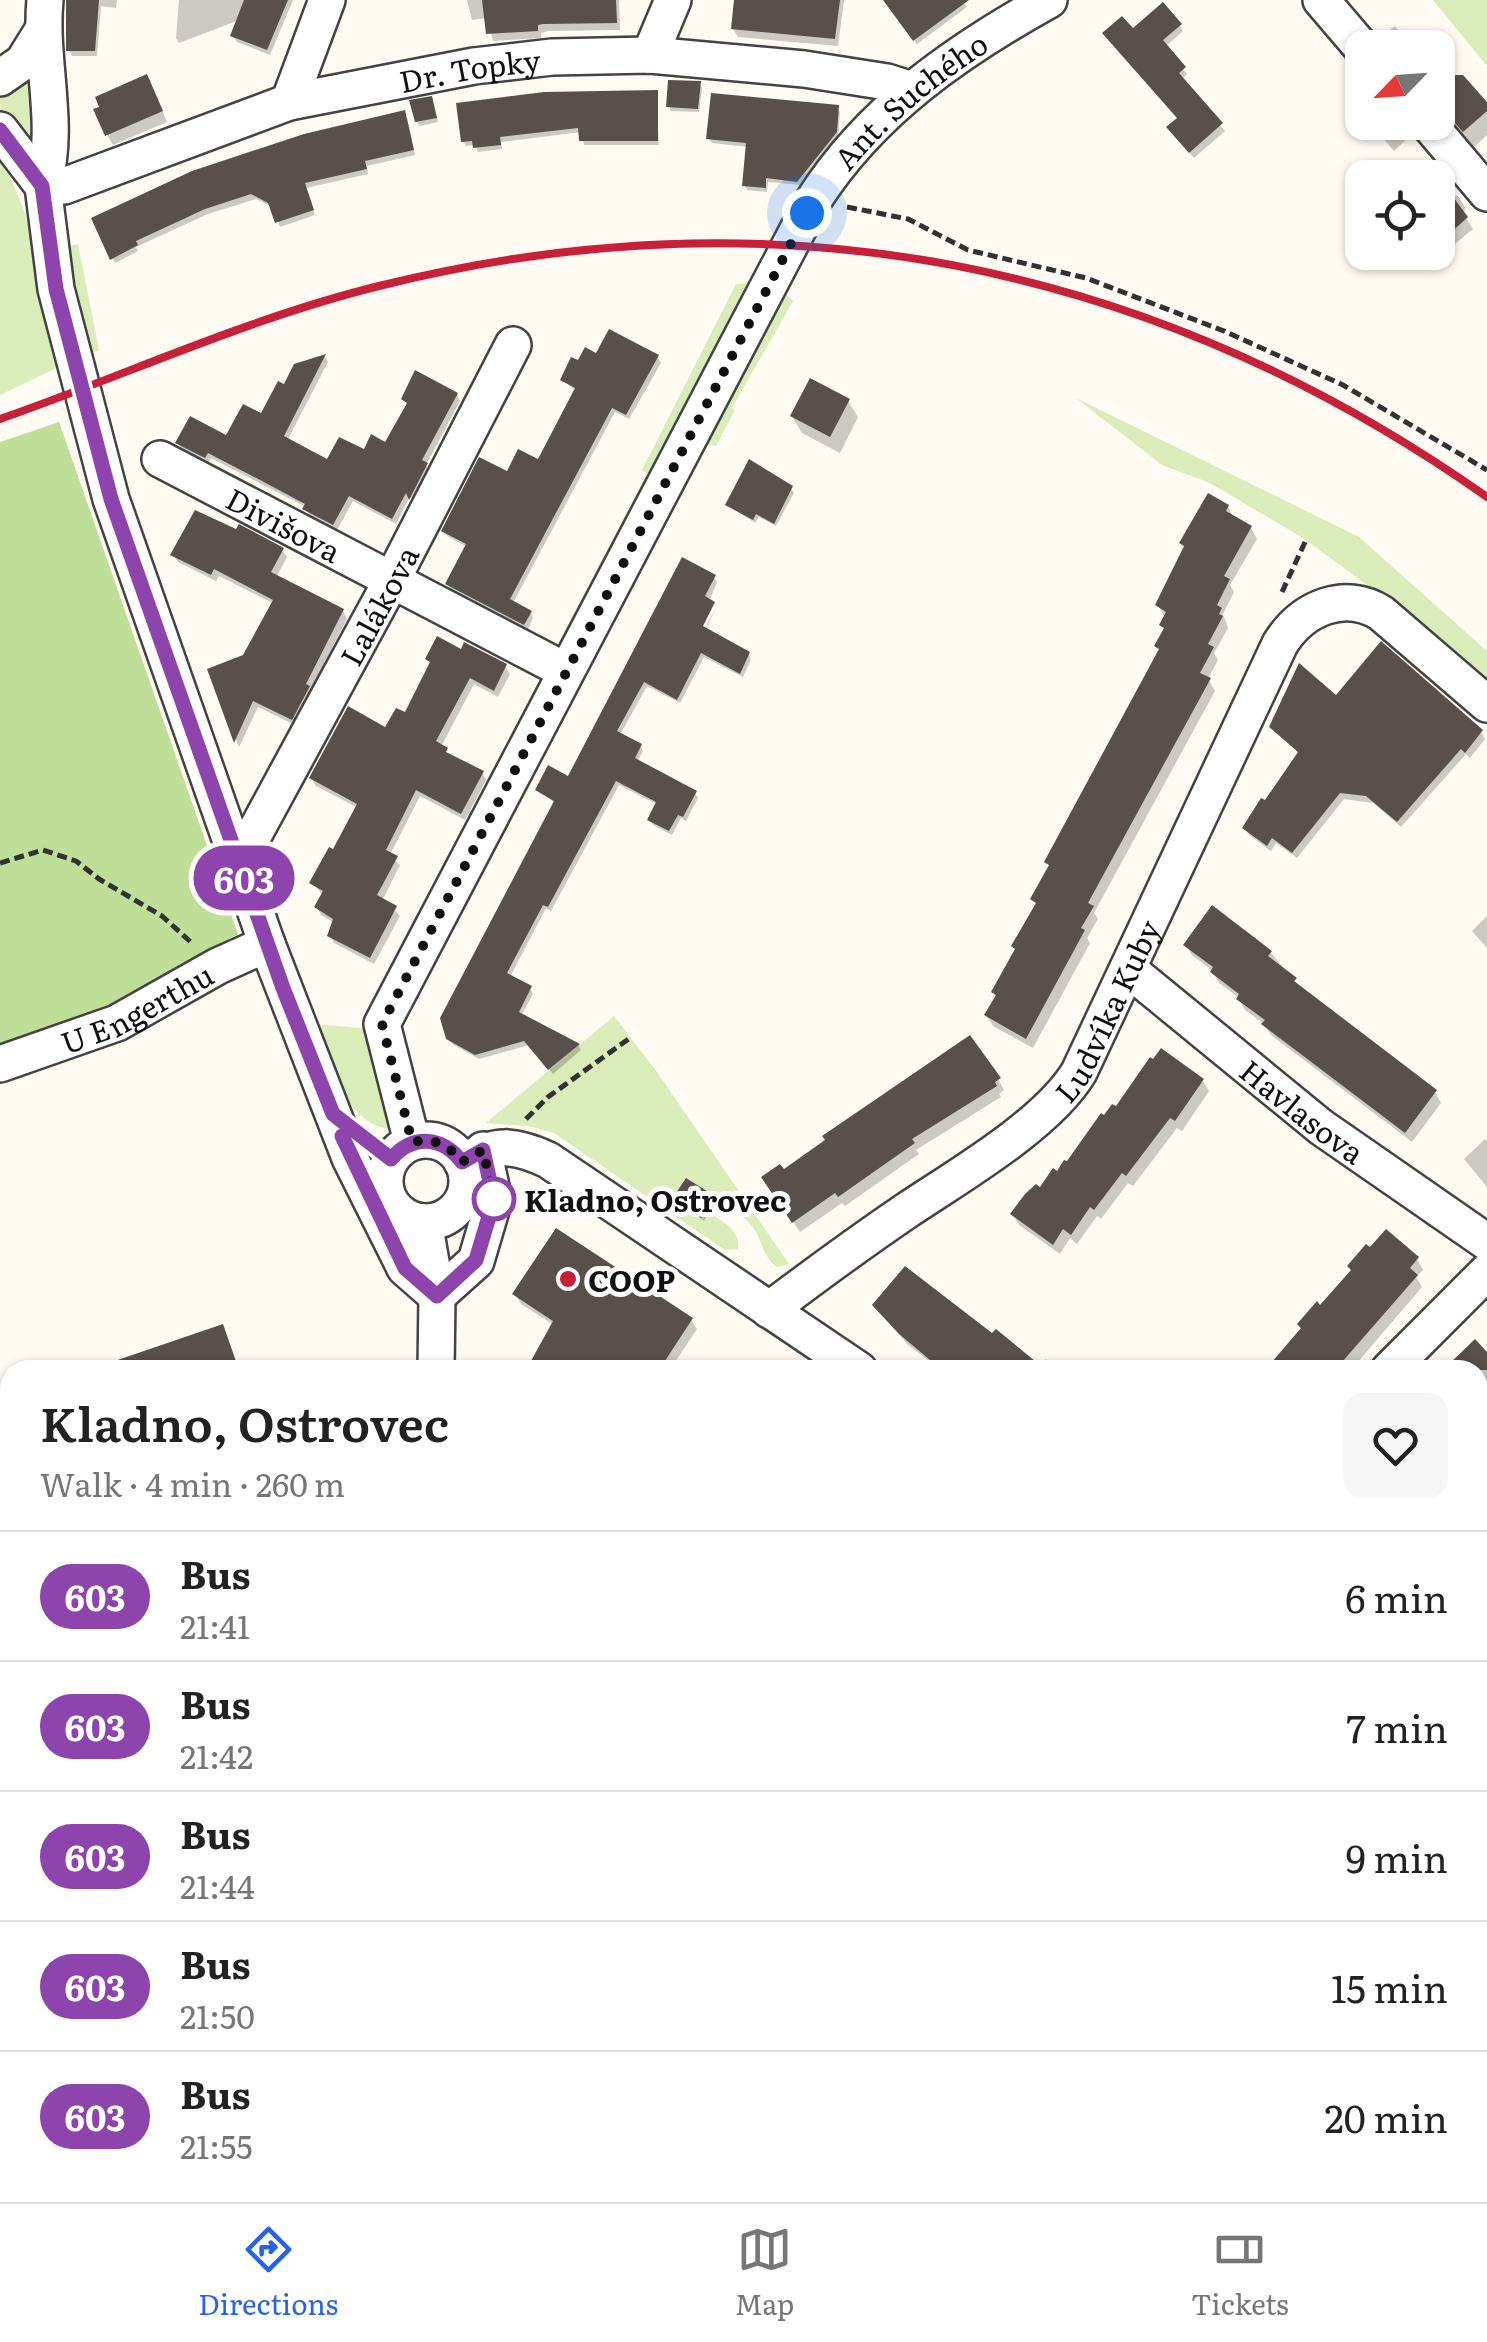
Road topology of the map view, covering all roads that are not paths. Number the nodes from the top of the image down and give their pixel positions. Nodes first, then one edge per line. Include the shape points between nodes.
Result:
1 (327, 0) edge
2 (673, 0) edge
3 (1049, 0) edge
4 (1321, 0) edge
5 (43, 17) edge
6 (1347, 30) edge
7 (650, 56) junction
8 (0, 78) edge
9 (912, 90) junction
10 (289, 102) junction
11 (0, 130) edge
12 (1442, 140) edge
13 (42, 186) junction
14 (1487, 192) edge
15 (513, 345) dead end
16 (160, 459) dead end
17 (393, 578) junction
18 (566, 671) junction
19 (1487, 704) edge
20 (240, 862) junction
21 (266, 944) junction
22 (1128, 969) junction
23 (0, 1064) edge
24 (333, 1114) junction
25 (402, 1151) junction
26 (487, 1153) junction
27 (424, 1222) junction
28 (1487, 1242) edge
29 (1487, 1272) edge
30 (437, 1296) junction
31 (769, 1310) junction
32 (436, 1360) edge
33 (844, 1360) edge
34 (1399, 1360) edge

1 - 10 street
2 - 7 street
3 - 9 street, Ant. Suchého
4 - 6 street
5 - 8 street via 23,62
5 - 13 street via 50,161
7 - 9 street, Dr. Topky via 804,69
7 - 10 street, Dr. Topky via 474,66
9 - 18 street, Ant. Suchého via 850,150 813,201
10 - 13 street, Dr. Topky via 64,186
11 - 13 street
12 - 14 street
13 - 20 street via 56,289 111,499
15 - 17 street, Lalákova
16 - 17 street, Divišova
17 - 18 street, Divišova
17 - 20 street, Lalákova
18 - 25 street, Ant. Suchého via 382,1024
19 - 22 street, Ludvíka Kuby via 1374,609 1349,602 1299,620 1280,644
20 - 21 street
21 - 23 street, U Engerthu via 117,1023
21 - 24 street
22 - 28 street, Havlasova via 1321,1127
22 - 31 street, Ludvíka Kuby via 1079,1072 1054,1104
24 - 25 street
24 - 30 street via 405,1268
25 - 26 street via 426,1140
25 - 27 street, Ant. Suchého via 385,1176 386,1192 394,1208
26 - 27 street via 467,1178 456,1210
26 - 30 street via 494,1200 476,1260
26 - 31 street via 548,1160
27 - 30 street
29 - 34 street
30 - 32 street
31 - 33 street

